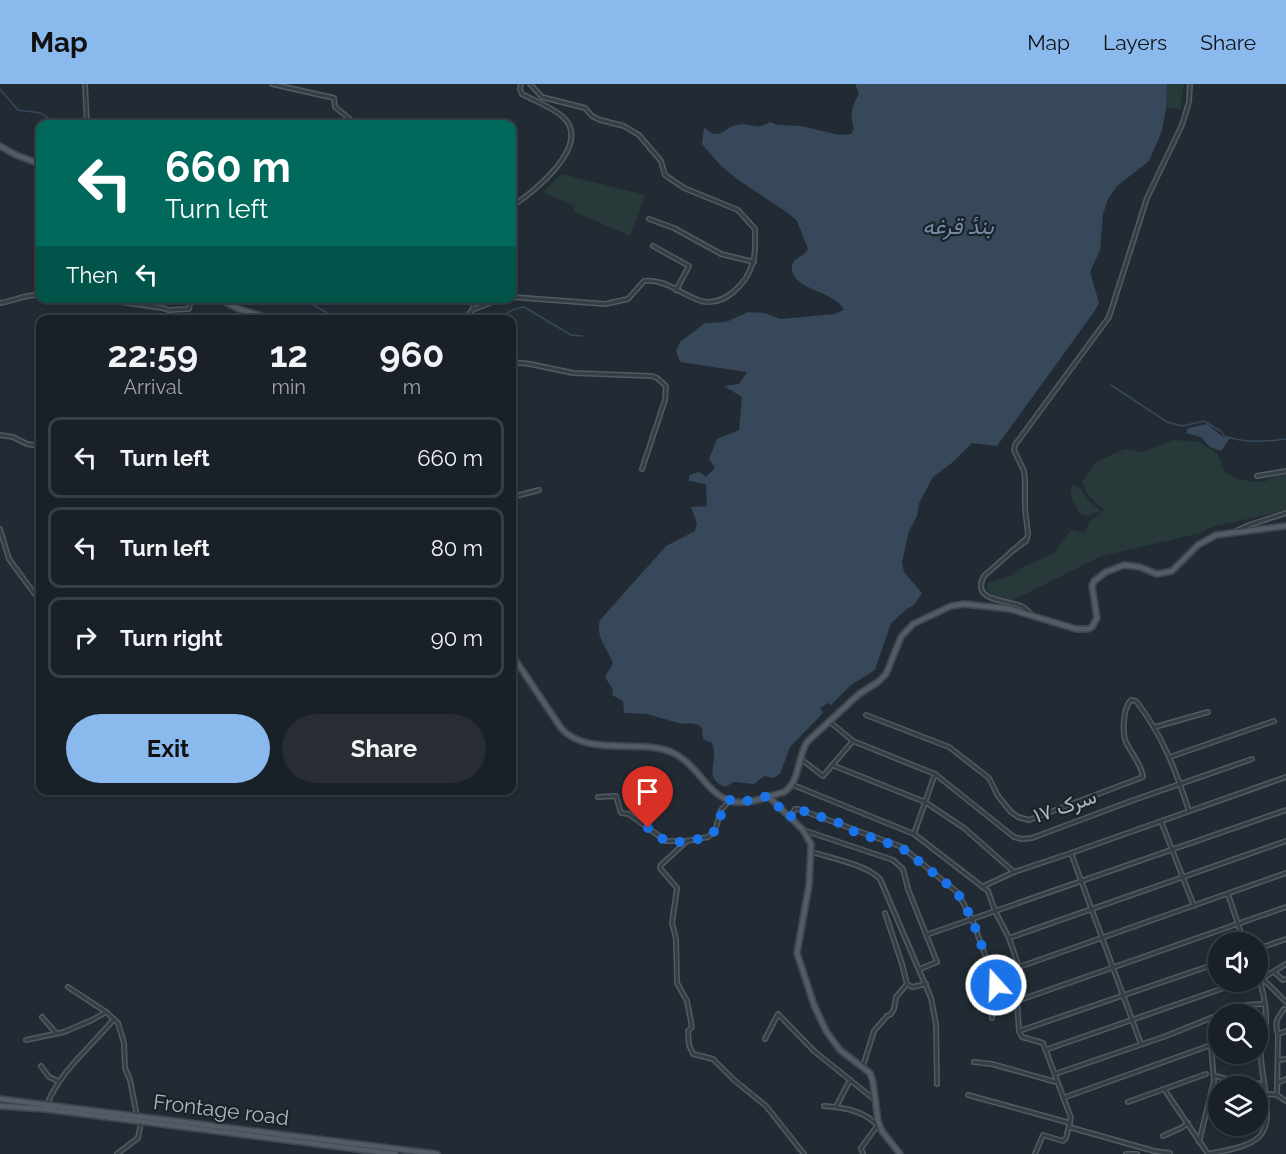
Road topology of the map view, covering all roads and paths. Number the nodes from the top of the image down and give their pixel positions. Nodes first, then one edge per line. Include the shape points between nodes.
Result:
1 (85, 84) edge
2 (272, 84) edge
3 (521, 84) edge
4 (530, 84) edge
5 (1190, 84) edge
6 (87, 120) edge
7 (351, 120) edge
8 (0, 147) edge
9 (36, 162) edge
10 (516, 203) edge
11 (649, 219) dead end
12 (653, 246) dead end
13 (754, 262) junction
14 (676, 290) junction
15 (36, 295) edge
16 (516, 297) edge
17 (0, 303) edge
18 (128, 303) edge
19 (190, 303) edge
20 (228, 303) edge
21 (474, 303) edge
22 (490, 303) edge
23 (472, 310) junction
24 (258, 315) edge
25 (468, 315) edge
26 (516, 362) edge
27 (0, 435) edge
28 (36, 445) edge
29 (642, 469) dead end
30 (1286, 471) edge
31 (1257, 476) dead end
32 (539, 490) dead end
33 (516, 496) edge
34 (1286, 513) edge
35 (1286, 526) edge
36 (0, 530) edge
37 (1234, 532) junction
38 (36, 596) edge
39 (1034, 616) junction
40 (516, 661) edge
41 (1208, 712) dead end
42 (866, 715) dead end
43 (829, 721) junction
44 (1274, 721) dead end
45 (1155, 727) junction
46 (853, 741) junction
47 (799, 758) junction
48 (1170, 758) junction
49 (1252, 759) dead end
50 (832, 765) junction
51 (935, 774) junction
52 (1286, 777) edge
53 (793, 784) junction
54 (1180, 784) junction
55 (768, 796) junction
56 (598, 797) dead end
57 (730, 800) junction
58 (925, 802) junction
59 (1286, 810) edge
60 (1189, 811) junction
61 (790, 818) junction
62 (1161, 820) junction
63 (802, 830) junction
64 (914, 834) junction
65 (687, 841) junction
66 (1286, 841) edge
67 (1174, 850) junction
68 (812, 852) junction
69 (1071, 853) junction
70 (1014, 872) junction
71 (1286, 873) edge
72 (1185, 878) junction
73 (1081, 882) junction
74 (982, 887) junction
75 (1228, 894) junction
76 (1194, 906) junction
77 (1286, 907) edge
78 (1092, 909) junction
79 (995, 911) junction
80 (885, 913) dead end
81 (972, 919) junction
82 (1237, 924) junction
83 (1240, 932) edge
84 (926, 935) junction
85 (1009, 938) junction
86 (1103, 939) junction
87 (1286, 939) edge
88 (1268, 945) edge
89 (1286, 964) edge
90 (1019, 967) junction
91 (1208, 967) edge
92 (1114, 968) junction
93 (920, 969) junction
94 (1274, 972) junction
95 (1268, 974) edge
96 (1286, 979) edge
97 (907, 984) junction
98 (926, 984) junction
99 (1268, 985) edge
100 (68, 987) dead end
101 (1213, 992) edge
102 (1262, 992) edge
103 (1124, 996) junction
104 (1017, 1001) junction
105 (1286, 1002) edge
106 (1264, 1004) edge
107 (1284, 1009) dead end
108 (106, 1012) junction
109 (42, 1017) dead end
110 (992, 1018) dead end
111 (114, 1019) junction
112 (1208, 1020) edge
113 (1132, 1021) junction
114 (1019, 1031) junction
115 (1286, 1032) edge
116 (56, 1033) junction
117 (1278, 1034) junction
118 (765, 1039) dead end
119 (26, 1040) dead end
120 (1141, 1044) junction
121 (1208, 1046) edge
122 (1045, 1050) junction
123 (1286, 1059) edge
124 (1278, 1060) junction
125 (974, 1062) dead end
126 (1213, 1064) edge
127 (41, 1066) dead end
128 (862, 1068) junction
129 (1054, 1074) junction
130 (1206, 1074) dead end
131 (1215, 1076) edge
132 (1286, 1079) edge
133 (850, 1080) junction
134 (58, 1082) junction
135 (1058, 1083) junction
136 (1277, 1083) junction
137 (937, 1084) dead end
138 (1164, 1089) junction
139 (1286, 1092) edge
140 (1268, 1094) edge
141 (968, 1095) dead end
142 (1279, 1096) junction
143 (1063, 1098) junction
144 (0, 1099) edge
145 (875, 1100) junction
146 (1286, 1101) edge
147 (1128, 1102) dead end
148 (47, 1104) junction
149 (0, 1106) edge
150 (824, 1106) dead end
151 (836, 1107) junction
152 (1208, 1109) edge
153 (140, 1119) junction
154 (1188, 1123) junction
155 (1069, 1125) junction
156 (877, 1126) junction
157 (882, 1131) junction
158 (1163, 1136) dead end
159 (1258, 1136) edge
160 (1199, 1142) junction
161 (1156, 1153) edge
162 (1170, 1153) edge
163 (117, 1154) edge
164 (395, 1154) edge
165 (437, 1154) edge
166 (804, 1154) edge
167 (863, 1154) edge
168 (900, 1154) edge
169 (1035, 1154) edge
170 (1126, 1154) edge
171 (1137, 1154) edge

1 - 6 street
2 - 7 street via 333,98 335,107
3 - 10 street via 522,94 563,117 569,126 570,140 556,170
4 - 13 street via 542,97 585,108 600,120 631,130 661,161 665,175 684,188 738,210 755,229
5 - 39 street via 1182,125 1147,198 1109,317 1015,445 1024,471 1028,537 981,582 982,589 994,600 1022,606
8 - 9 main road
11 - 13 street via 721,254
12 - 14 street via 690,266
13 - 14 street via 742,283 716,302 702,301
14 - 16 street via 655,280 644,281 628,299 605,304
15 - 17 street
18 - 19 street via 168,310 189,309
20 - 24 main road
21 - 23 street
22 - 23 street
23 - 25 street
26 - 29 street via 573,373 657,378 666,386 665,400
27 - 28 street
30 - 31 street
32 - 33 street
34 - 37 street
35 - 37 main road
36 - 38 street via 9,559
37 - 39 main road via 1207,539 1165,574 1124,565 1098,577 1092,586 1096,618 1088,629
39 - 43 main road via 964,604 914,624 901,637 886,674
40 - 57 main road via 571,737 589,744 658,748 675,753 692,765 711,789
41 - 45 street
42 - 45 street, سرک ۱۷ via 948,747 989,778 1011,812 1029,820 1143,777 1126,741 1126,707 1131,700 1136,700
43 - 46 street
43 - 47 main road via 807,742
44 - 48 street
45 - 48 street
46 - 50 street
46 - 51 street
47 - 50 street via 823,776
47 - 53 main road
48 - 54 street
49 - 54 street
50 - 58 street
51 - 54 street via 1022,840
51 - 58 street
52 - 60 street
53 - 55 main road via 784,792
53 - 64 street
54 - 60 street
55 - 57 main road via 742,802
55 - 61 main road
56 - 65 street via 616,796 621,813 629,814 666,841
57 - 65 street via 715,831 708,837
58 - 64 street
58 - 70 street via 964,828
59 - 67 street
60 - 62 street
61 - 63 main road
61 - 81 street via 798,809 902,848 957,892
62 - 67 street
62 - 69 street
63 - 68 main road
63 - 84 street via 892,860 903,869
64 - 74 street
65 - 166 street via 660,868 677,888 672,923 676,983 687,1001 693,1027 688,1030 689,1045 693,1054 713,1059 766,1106
66 - 72 street
67 - 72 street
67 - 73 street
68 - 93 street via 876,874
68 - 128 main road via 797,953 826,1031 840,1050
69 - 70 street
69 - 73 street
70 - 74 street
71 - 75 street
72 - 76 street
72 - 78 street
73 - 78 street
73 - 79 street
74 - 79 street via 988,891
75 - 76 street
75 - 82 street
76 - 86 street
77 - 82 street
78 - 85 street
78 - 86 street
79 - 81 street
79 - 85 street
80 - 97 street
81 - 84 street
81 - 110 street via 996,985
82 - 83 street
82 - 92 street
84 - 93 street via 938,962
85 - 90 street
86 - 90 street
86 - 92 street
87 - 88 street
89 - 94 street
90 - 104 street
91 - 103 street
92 - 103 street
92 - 104 street
93 - 98 street
94 - 95 street
94 - 96 street via 1283,981
97 - 98 street
97 - 128 street via 896,997 891,1014 874,1031
98 - 137 street via 936,1024
99 - 105 street
100 - 108 street
101 - 113 street
102 - 106 street
103 - 113 street
103 - 114 street
104 - 114 street
107 - 117 street via 1275,1021
108 - 111 street
108 - 116 street
109 - 116 street
111 - 134 street
111 - 153 street via 121,1031 125,1068
112 - 120 street
113 - 120 street
113 - 122 street
114 - 122 street via 1022,1037 1043,1043
115 - 117 street
116 - 119 street
117 - 124 street
118 - 133 street via 778,1014
120 - 129 street
121 - 143 street
122 - 129 street
123 - 124 street
124 - 136 street
125 - 135 street
126 - 131 street
127 - 134 street
128 - 145 main road via 870,1073
129 - 135 street
130 - 138 street
132 - 136 street
133 - 145 street
133 - 151 street
134 - 148 street
135 - 143 street
136 - 142 street
138 - 147 street
138 - 154 street
139 - 142 street
140 - 142 street
141 - 155 street
142 - 146 street
143 - 155 street via 1071,1118
144 - 148 main road, Frontage road
145 - 157 main road
148 - 153 main road, Frontage road
149 - 153 main road
150 - 151 street
151 - 156 street via 864,1114
152 - 160 street
153 - 163 street via 138,1138
153 - 164 main road
153 - 165 main road, Frontage road
154 - 158 street
154 - 160 street
155 - 161 street
155 - 169 street via 1063,1141 1043,1135
156 - 157 street
156 - 167 street via 861,1148
157 - 168 main road
159 - 160 street via 1208,1154
161 - 162 street
170 - 171 street

